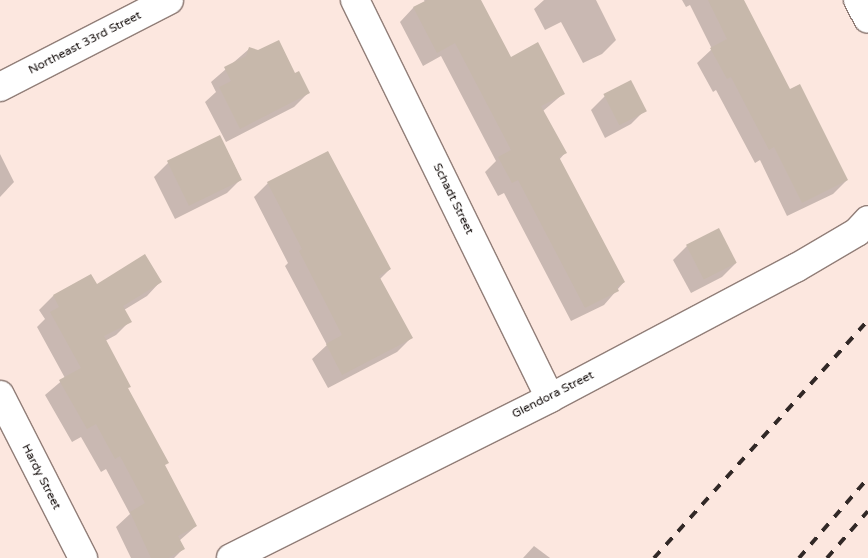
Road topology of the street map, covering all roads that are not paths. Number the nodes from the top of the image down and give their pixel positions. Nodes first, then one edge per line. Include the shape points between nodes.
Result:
1 (169, 0) edge
2 (355, 0) edge
3 (858, 0) edge
4 (868, 19) edge
5 (0, 87) edge
6 (868, 220) edge
7 (0, 395) edge
8 (550, 398) junction
9 (83, 558) edge
10 (231, 558) edge

1 - 5 street, Northeast 33rd Street
2 - 8 street, Schadt Street
3 - 4 street
6 - 8 street, Glendora Street via 857,232 796,268
7 - 9 street, Hardy Street
8 - 10 street, Glendora Street

